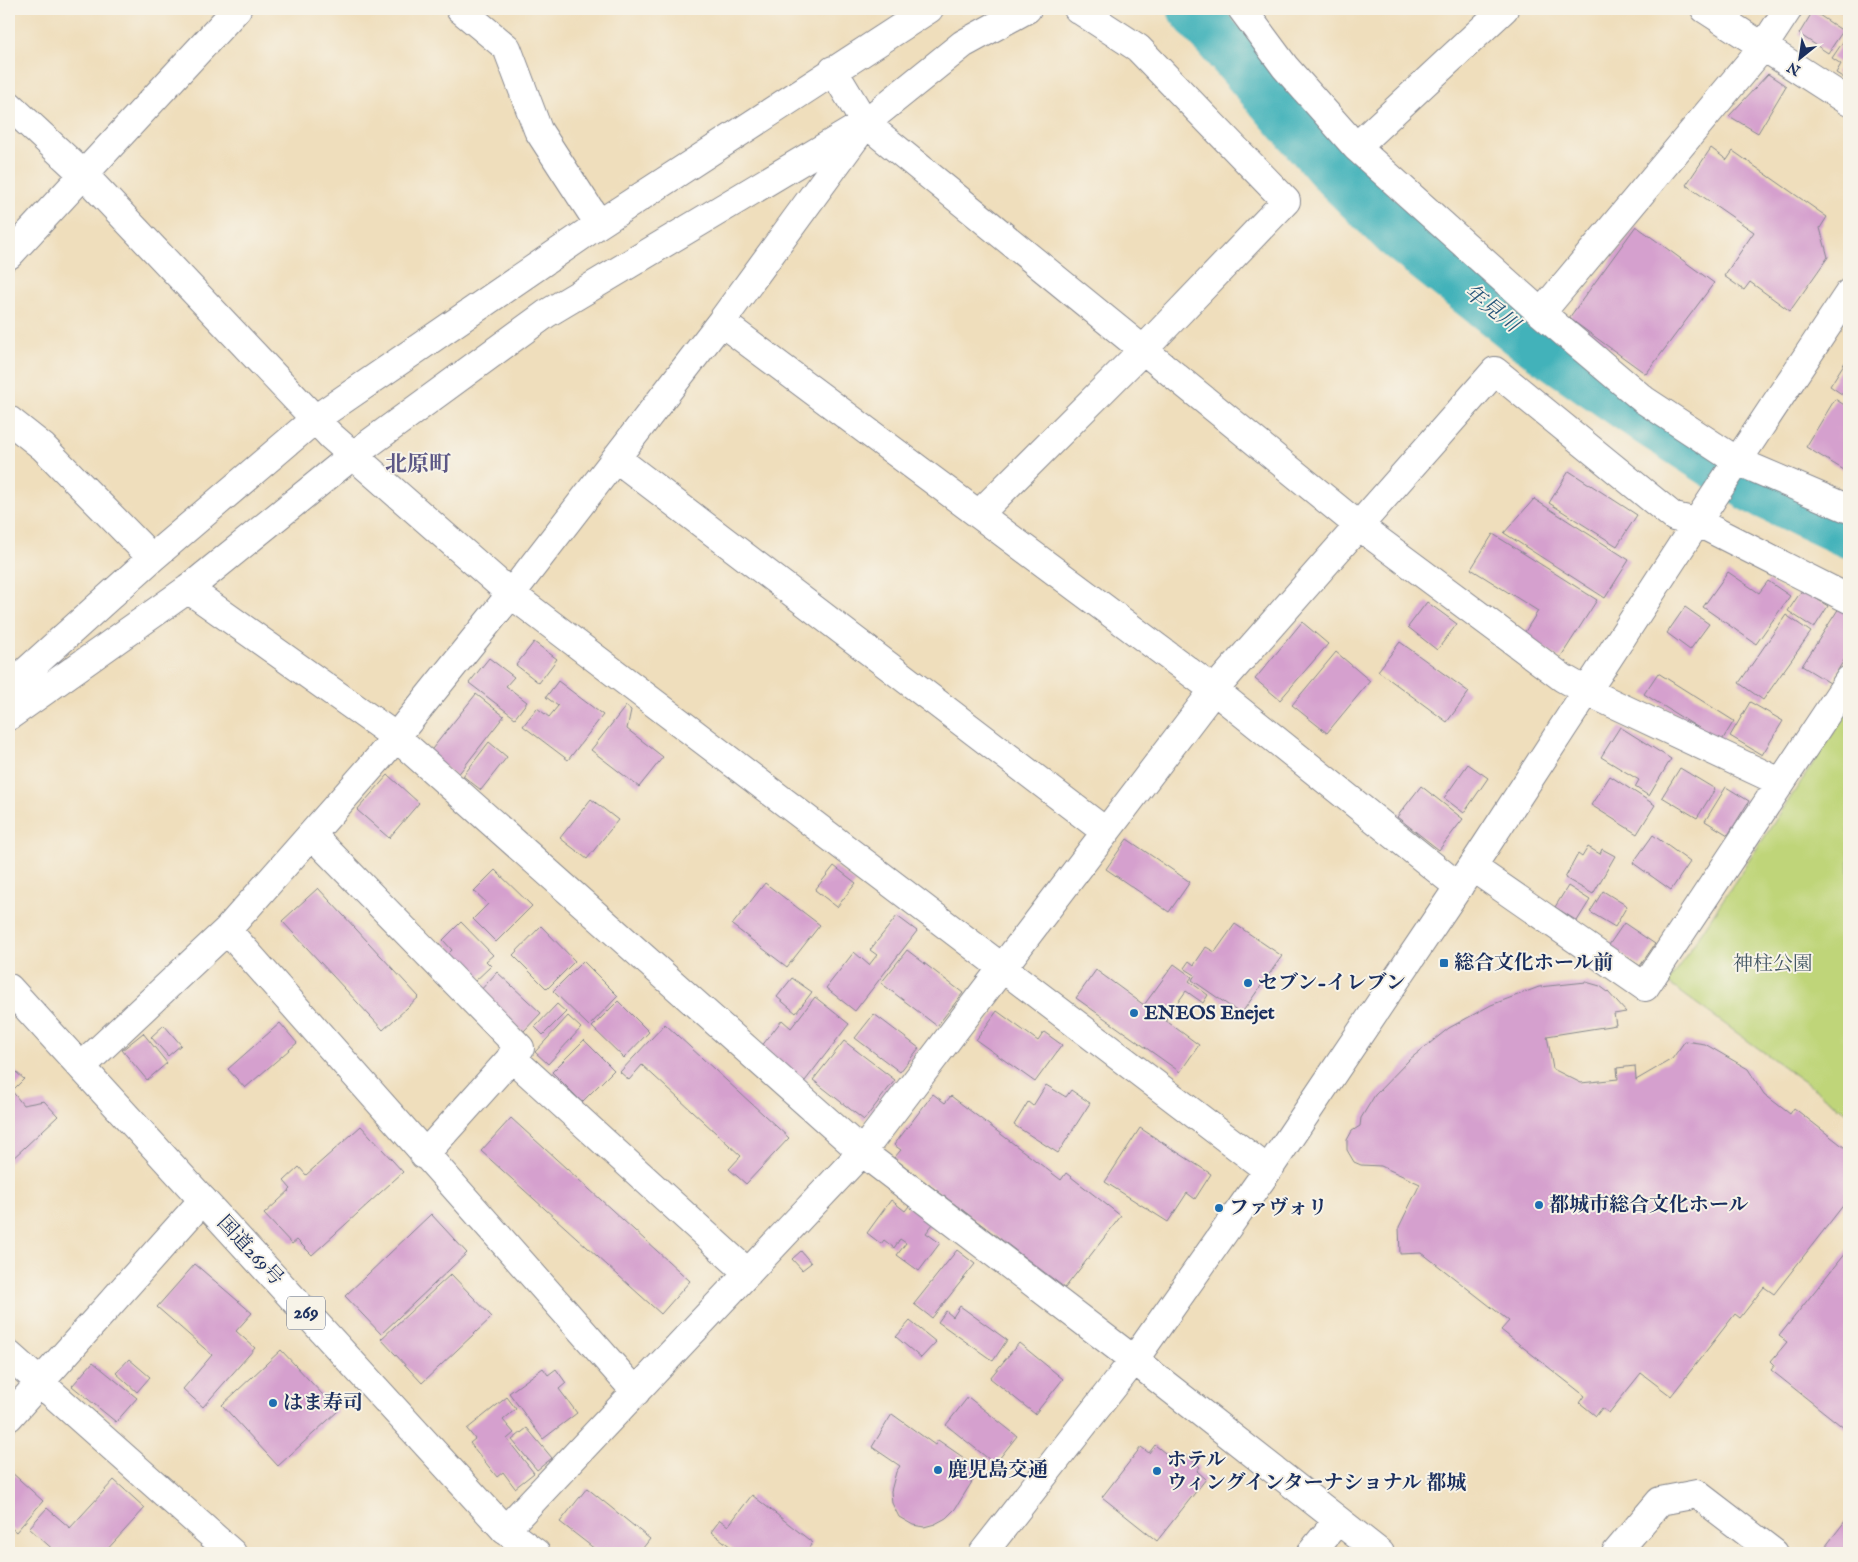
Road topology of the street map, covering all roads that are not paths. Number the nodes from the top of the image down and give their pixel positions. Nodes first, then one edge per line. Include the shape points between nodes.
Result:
1 (238, 9) edge
2 (460, 9) edge
3 (929, 9) edge
4 (1028, 9) edge
5 (1078, 9) edge
6 (1242, 9) edge
7 (1504, 9) edge
8 (1704, 9) edge
9 (1788, 9) edge
10 (1763, 47) junction
11 (833, 70) junction
12 (1849, 102) edge
13 (9, 104) edge
14 (865, 123) junction
15 (1356, 147) junction
16 (84, 175) junction
17 (599, 224) junction
18 (9, 255) edge
19 (1849, 292) edge
20 (1541, 313) junction
21 (721, 322) junction
22 (1142, 351) junction
23 (315, 419) junction
24 (9, 420) edge
25 (352, 456) junction
26 (616, 458) junction
27 (1737, 461) junction
28 (1849, 508) edge
29 (979, 514) junction
30 (1696, 522) junction
31 (1359, 526) junction
32 (152, 558) junction
33 (188, 589) junction
34 (511, 594) junction
35 (1849, 599) edge
36 (1849, 680) edge
37 (9, 687) edge
38 (1214, 690) junction
39 (1586, 691) junction
40 (9, 716) edge
41 (396, 738) junction
42 (1780, 782) junction
43 (1106, 832) junction
44 (312, 835) junction
45 (1466, 877) junction
46 (226, 930) junction
47 (1002, 968) junction
48 (9, 988) edge
49 (511, 1058) junction
50 (82, 1066) junction
51 (862, 1152) junction
52 (424, 1154) junction
53 (1268, 1170) junction
54 (203, 1200) junction
55 (748, 1273) junction
56 (9, 1356) edge
57 (1134, 1360) junction
58 (40, 1382) junction
59 (636, 1392) junction
60 (9, 1417) edge
61 (1338, 1520) junction
62 (505, 1530) junction
63 (232, 1553) edge
64 (536, 1553) edge
65 (983, 1553) edge
66 (1311, 1553) edge
67 (1380, 1553) edge
68 (1616, 1553) edge
69 (1774, 1553) edge

1 - 16 main road
2 - 17 main road via 507,48 538,130
3 - 11 main road
4 - 14 main road via 964,44
5 - 22 main road via 1138,48 1286,201
6 - 15 main road via 1285,67
7 - 15 main road
8 - 10 main road
9 - 10 main road
10 - 12 main road
10 - 20 main road
11 - 14 main road
11 - 17 main road
13 - 16 main road
14 - 21 main road
14 - 22 main road
14 - 25 main road via 546,314
15 - 20 main road
16 - 18 main road
16 - 23 main road
17 - 23 main road
19 - 27 main road
20 - 27 main road via 1644,400
21 - 26 main road
21 - 29 main road
22 - 29 main road
22 - 31 main road
23 - 25 main road
23 - 32 main road
24 - 32 main road via 43,447
25 - 33 main road
25 - 34 main road
26 - 34 main road
26 - 43 main road
27 - 28 main road
27 - 30 main road
29 - 38 main road
30 - 31 main road via 1674,517 1495,371
30 - 35 main road
30 - 39 main road
31 - 38 main road
31 - 39 main road via 1563,678
32 - 37 main road
33 - 40 main road
33 - 41 main road
34 - 41 main road
34 - 47 main road
36 - 42 main road
38 - 43 main road
38 - 45 main road
39 - 42 main road
39 - 45 main road
41 - 44 main road
41 - 51 main road
42 - 45 main road via 1645,987
43 - 47 main road
44 - 46 main road
44 - 49 main road via 520,1048
45 - 53 main road
46 - 50 main road
46 - 52 main road
47 - 51 main road
47 - 53 main road
48 - 50 main road, 国道269号 / 269
49 - 52 main road
49 - 55 main road
50 - 54 main road, 国道269号 / 269
51 - 55 main road
51 - 57 main road
52 - 59 main road
53 - 57 main road
54 - 58 main road
54 - 62 main road, 国道269号 / 269
55 - 59 main road
56 - 58 main road
57 - 61 main road
57 - 65 main road
58 - 60 main road
58 - 63 main road
59 - 62 main road
61 - 66 main road
61 - 67 main road
62 - 64 main road, 国道269号 / 269
68 - 69 main road via 1660,1501 1697,1494

